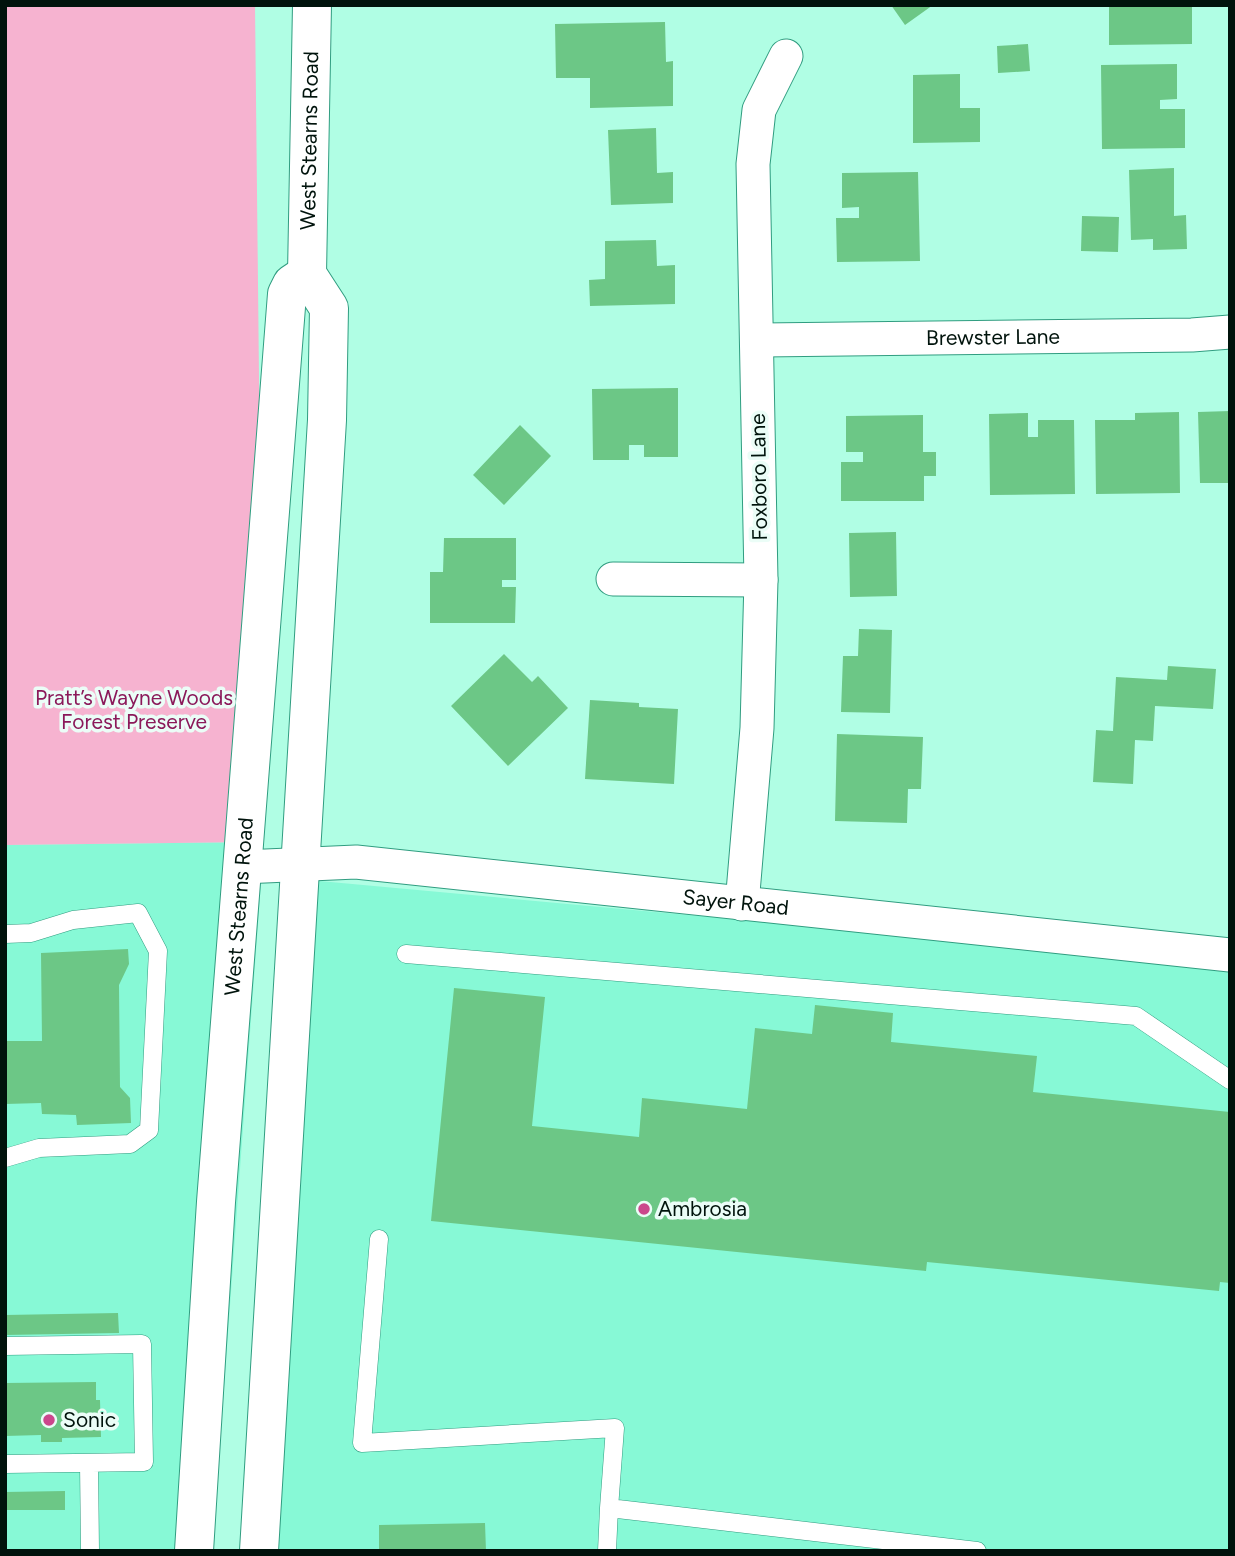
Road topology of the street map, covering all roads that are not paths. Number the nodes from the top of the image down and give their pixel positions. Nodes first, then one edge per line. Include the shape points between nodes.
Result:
1 (312, 5) edge
2 (786, 56) dead end
3 (307, 274) junction
4 (1230, 332) edge
5 (757, 340) junction
6 (613, 579) dead end
7 (761, 580) junction
8 (300, 863) junction
9 (241, 867) junction
10 (742, 904) junction
11 (5, 934) edge
12 (406, 954) dead end
13 (1230, 956) edge
14 (1230, 1080) edge
15 (5, 1158) edge
16 (379, 1239) dead end
17 (5, 1346) edge
18 (89, 1463) junction
19 (5, 1464) edge
20 (609, 1508) junction
21 (259, 1550) edge
22 (90, 1551) edge
23 (194, 1551) edge
24 (269, 1551) edge
25 (607, 1551) edge
26 (977, 1551) edge

1 - 3 main road, West Stearns Road
2 - 5 street, Foxboro Lane via 759,110 753,164
3 - 8 main road via 329,308 327,420
3 - 9 main road, West Stearns Road via 286,294
4 - 5 street, Brewster Lane
5 - 7 street, Foxboro Lane
6 - 7 street
7 - 10 street, Foxboro Lane via 757,728
8 - 9 street, Sayer Road
8 - 10 street, Sayer Road via 356,862
8 - 21 main road
9 - 23 main road, West Stearns Road
10 - 13 street, Sayer Road
11 - 15 lane via 138,913 158,951 149,1130 130,1144 39,1148
12 - 14 lane via 1136,1016
16 - 20 lane via 362,1443 615,1428
17 - 18 lane via 142,1344 144,1462
18 - 19 lane
18 - 22 lane
20 - 25 lane
20 - 26 lane
21 - 24 lane

